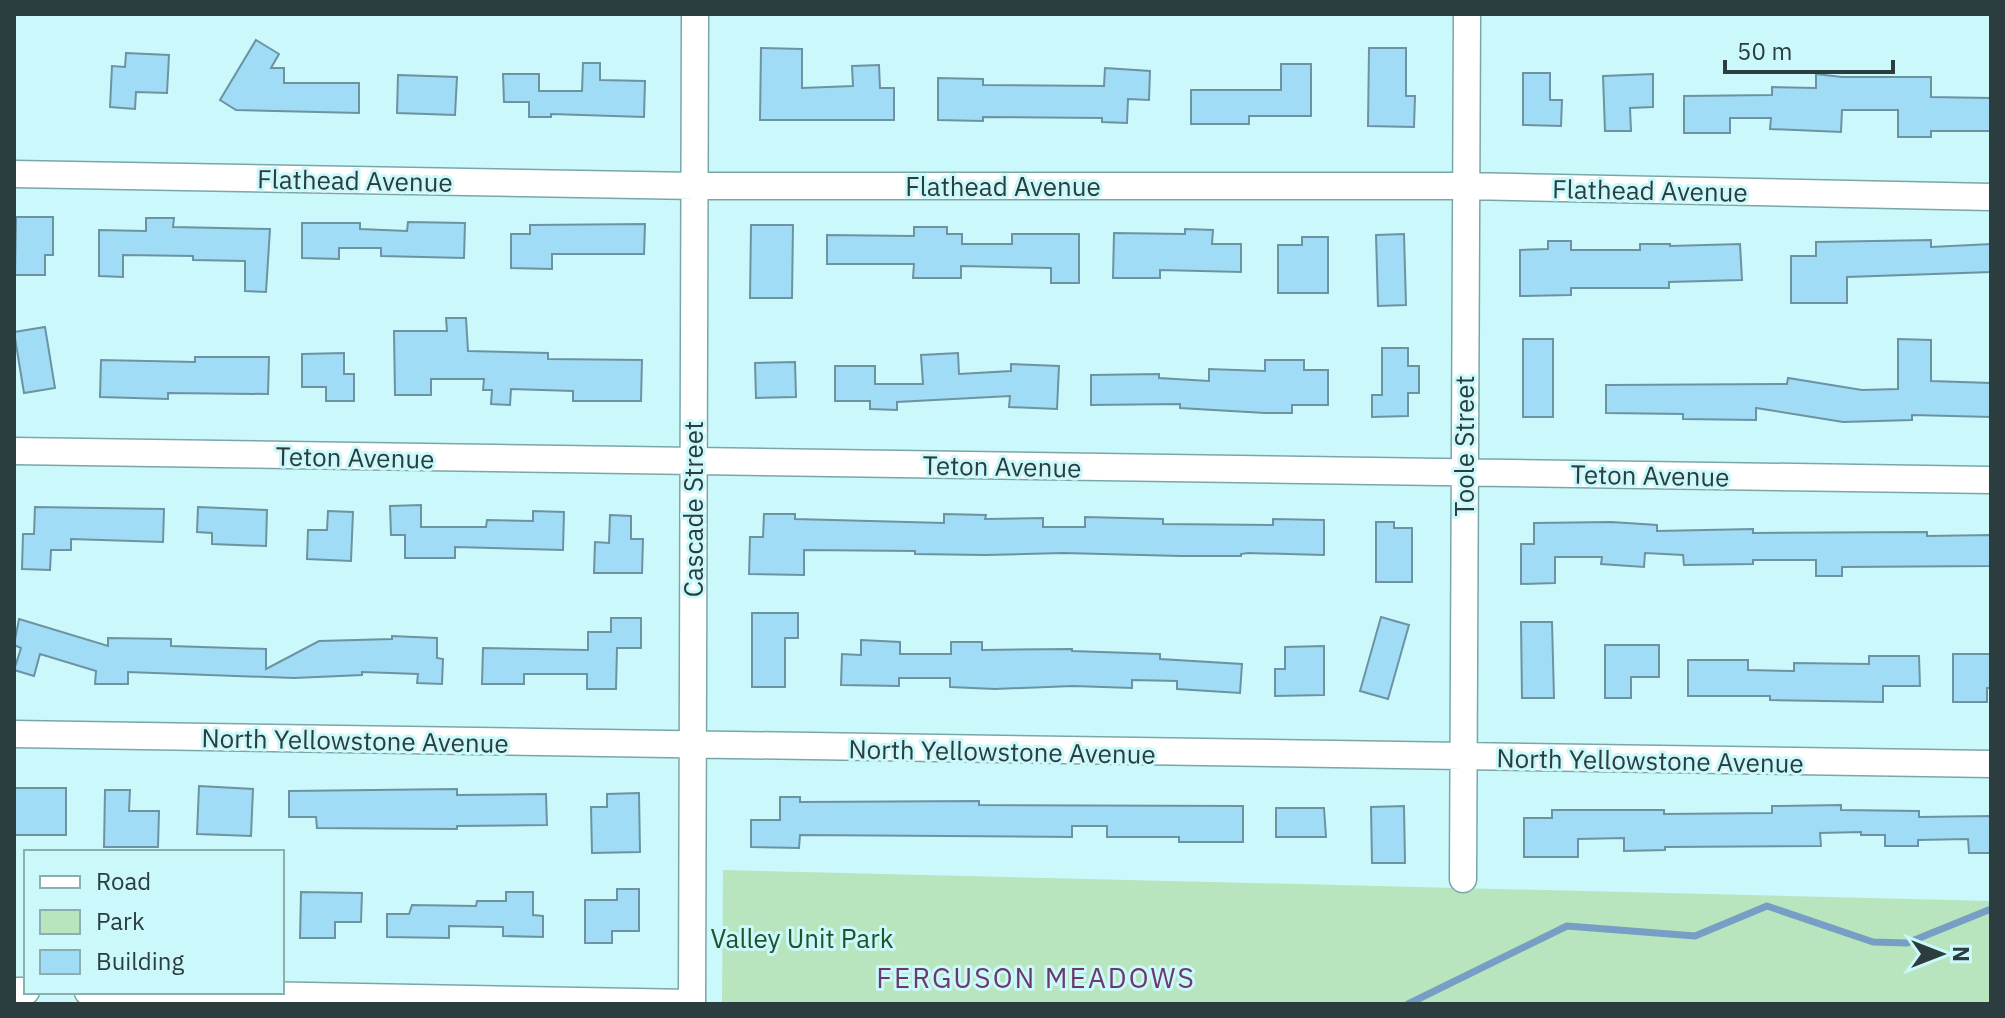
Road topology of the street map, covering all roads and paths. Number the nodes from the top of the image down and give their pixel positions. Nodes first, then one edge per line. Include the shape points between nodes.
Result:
1 (695, 14) edge
2 (1467, 14) edge
3 (14, 174) edge
4 (695, 186) junction
5 (1466, 186) junction
6 (1991, 197) edge
7 (14, 451) edge
8 (693, 463) junction
9 (1464, 472) junction
10 (1991, 480) edge
11 (14, 734) edge
12 (693, 746) junction
13 (1464, 757) junction
14 (1991, 764) edge
15 (1463, 879) dead end
16 (189, 994) edge
17 (692, 1004) edge

1 - 4 street, Cascade Street
2 - 5 street, Toole Street
3 - 4 street, Flathead Avenue
4 - 5 street, Flathead Avenue
4 - 8 street, Cascade Street
5 - 6 street, Flathead Avenue
5 - 9 street, Toole Street
7 - 8 street, Teton Avenue
8 - 9 street, Teton Avenue
8 - 12 street, Cascade Street
9 - 10 street, Teton Avenue
9 - 13 street, Toole Street
11 - 12 street, North Yellowstone Avenue
12 - 13 street, North Yellowstone Avenue
12 - 17 street, Cascade Street
13 - 14 street, North Yellowstone Avenue
13 - 15 street, Toole Street
16 - 17 street

